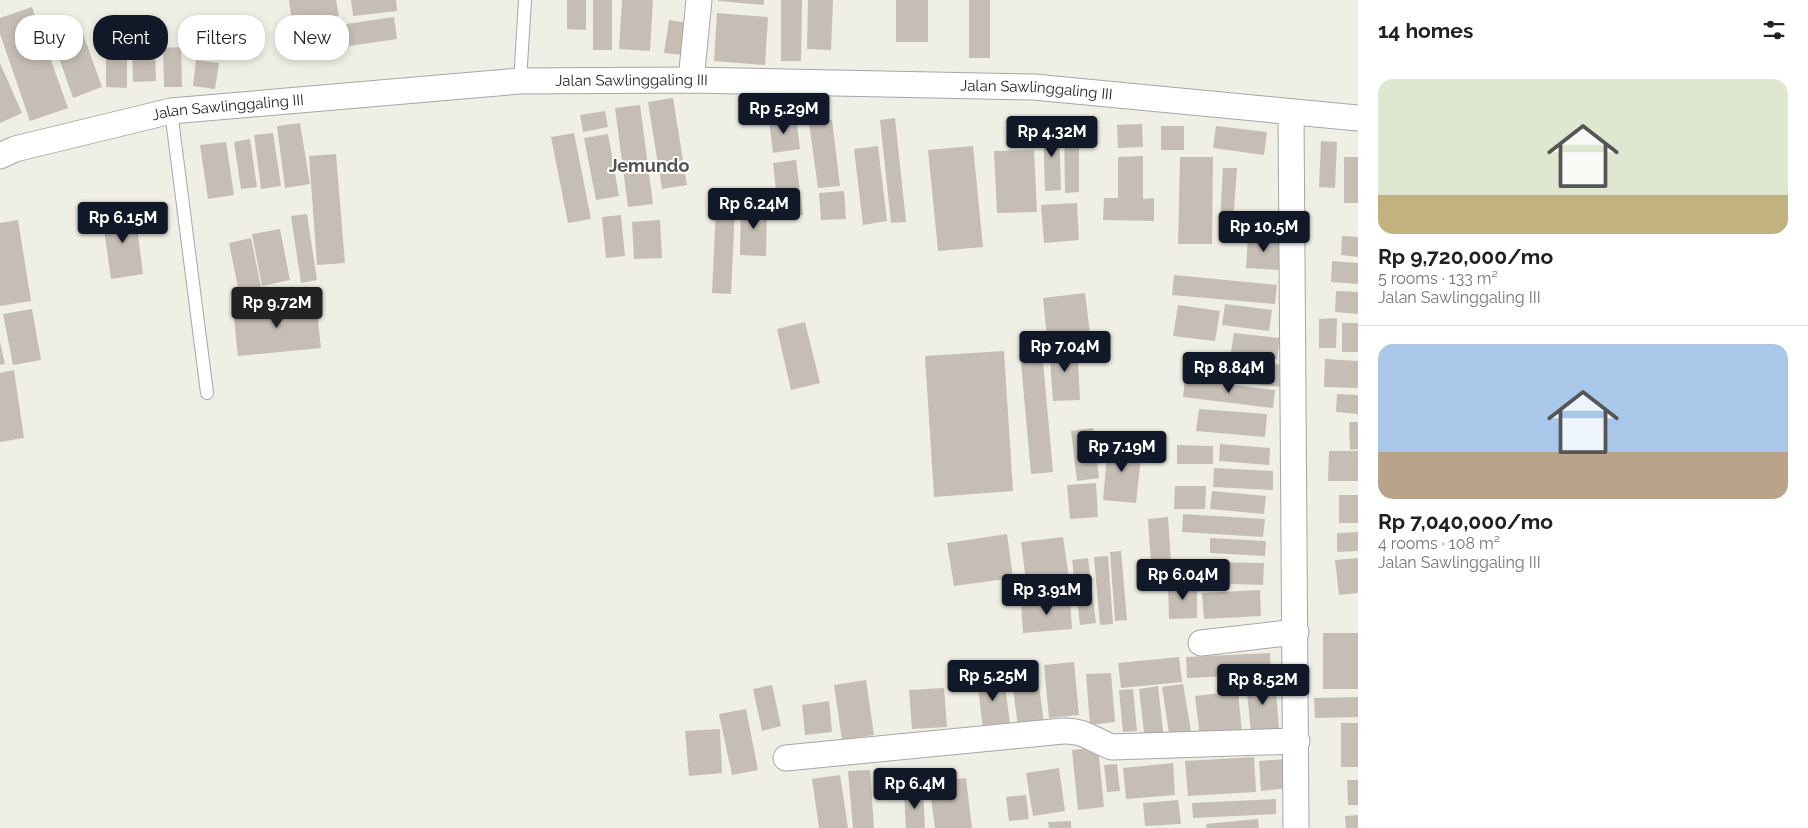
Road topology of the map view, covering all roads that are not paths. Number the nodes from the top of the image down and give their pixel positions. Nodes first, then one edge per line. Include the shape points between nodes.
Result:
1 (525, 0) edge
2 (699, 0) edge
3 (691, 80) junction
4 (520, 81) junction
5 (171, 111) junction
6 (1292, 112) junction
7 (1358, 118) edge
8 (0, 156) edge
9 (207, 393) dead end
10 (1296, 632) junction
11 (1201, 643) dead end
12 (1296, 741) junction
13 (786, 758) dead end
14 (1296, 828) edge

1 - 4 lane
2 - 3 street
3 - 4 street, Jalan Sawlinggaling III
3 - 6 street, Jalan Sawlinggaling III via 1034,87
4 - 5 street, Jalan Sawlinggaling III
5 - 8 street, Jalan Sawlinggaling III via 15,149
5 - 9 lane
6 - 7 street, Jalan Sawlinggaling III
6 - 10 street
10 - 11 street
10 - 12 street
12 - 13 street via 1112,747 1084,733 1062,730
12 - 14 street

